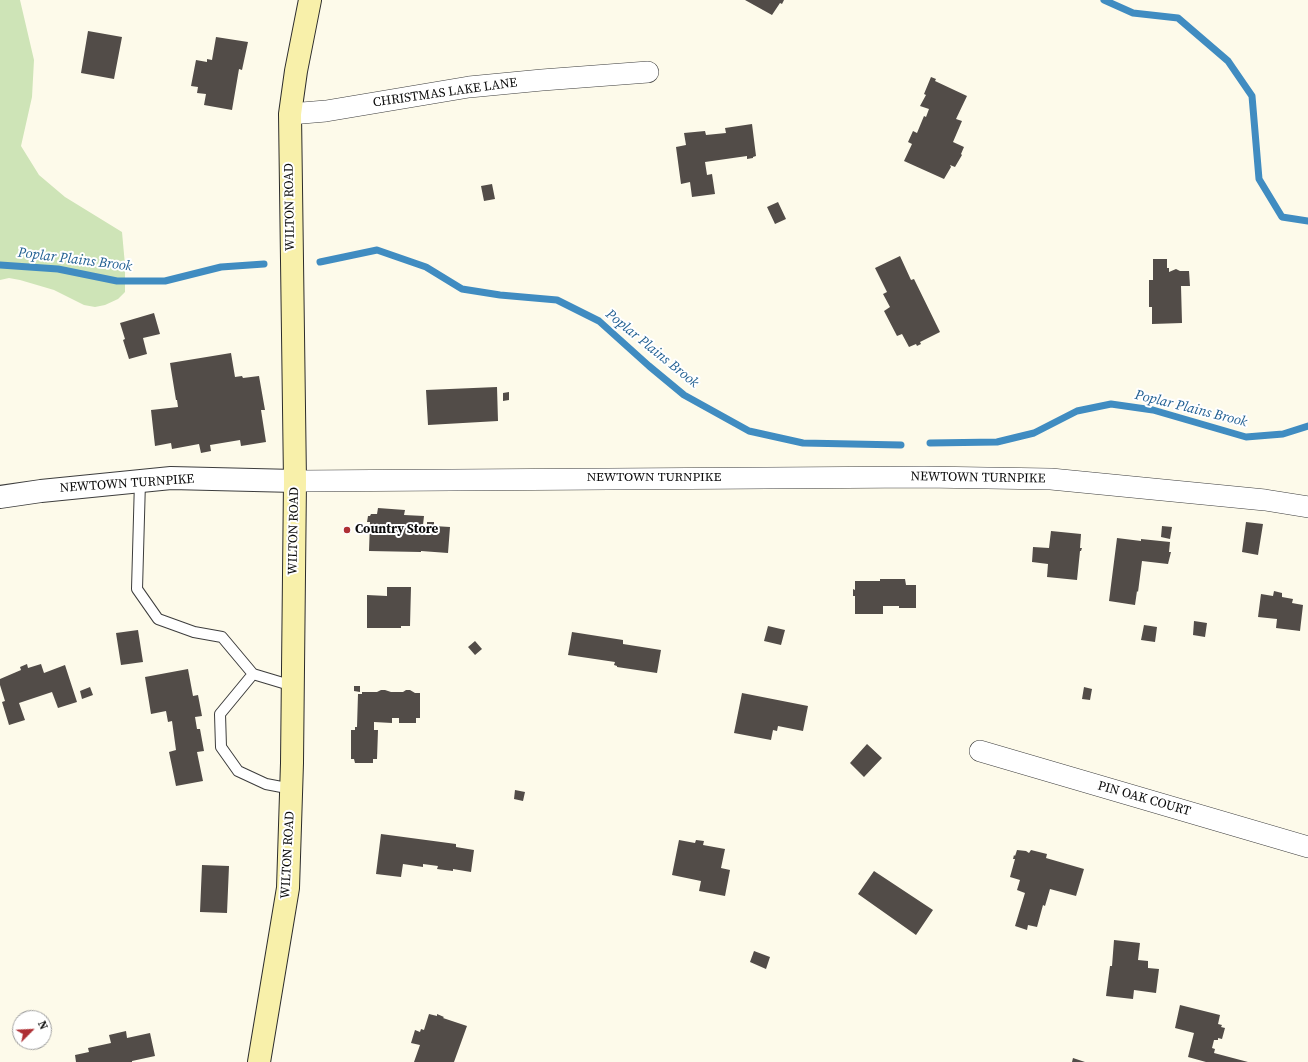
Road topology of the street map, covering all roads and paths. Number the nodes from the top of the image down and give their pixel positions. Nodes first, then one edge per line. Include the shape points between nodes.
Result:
1 (310, 0) edge
2 (648, 72) dead end
3 (290, 114) junction
4 (295, 480) junction
5 (140, 481) junction
6 (0, 497) edge
7 (1308, 507) edge
8 (253, 674) junction
9 (293, 686) junction
10 (980, 751) dead end
11 (292, 789) junction
12 (1308, 847) edge
13 (259, 1062) edge

1 - 3 main road, WILTON ROAD
2 - 3 street, CHRISTMAS LAKE LANE via 469,87 333,110
3 - 4 main road, WILTON ROAD
4 - 5 street, NEWTOWN TURNPIKE via 171,478
4 - 7 street, NEWTOWN TURNPIKE via 924,477 1051,479 1265,500
4 - 9 main road, WILTON ROAD
5 - 6 street, NEWTOWN TURNPIKE
5 - 8 lane via 137,589 158,619 194,632 222,637
8 - 9 lane
8 - 11 lane via 220,714 221,747 238,771 266,784
9 - 11 main road, WILTON ROAD
10 - 12 street, PIN OAK COURT
11 - 13 main road, WILTON ROAD via 288,888

